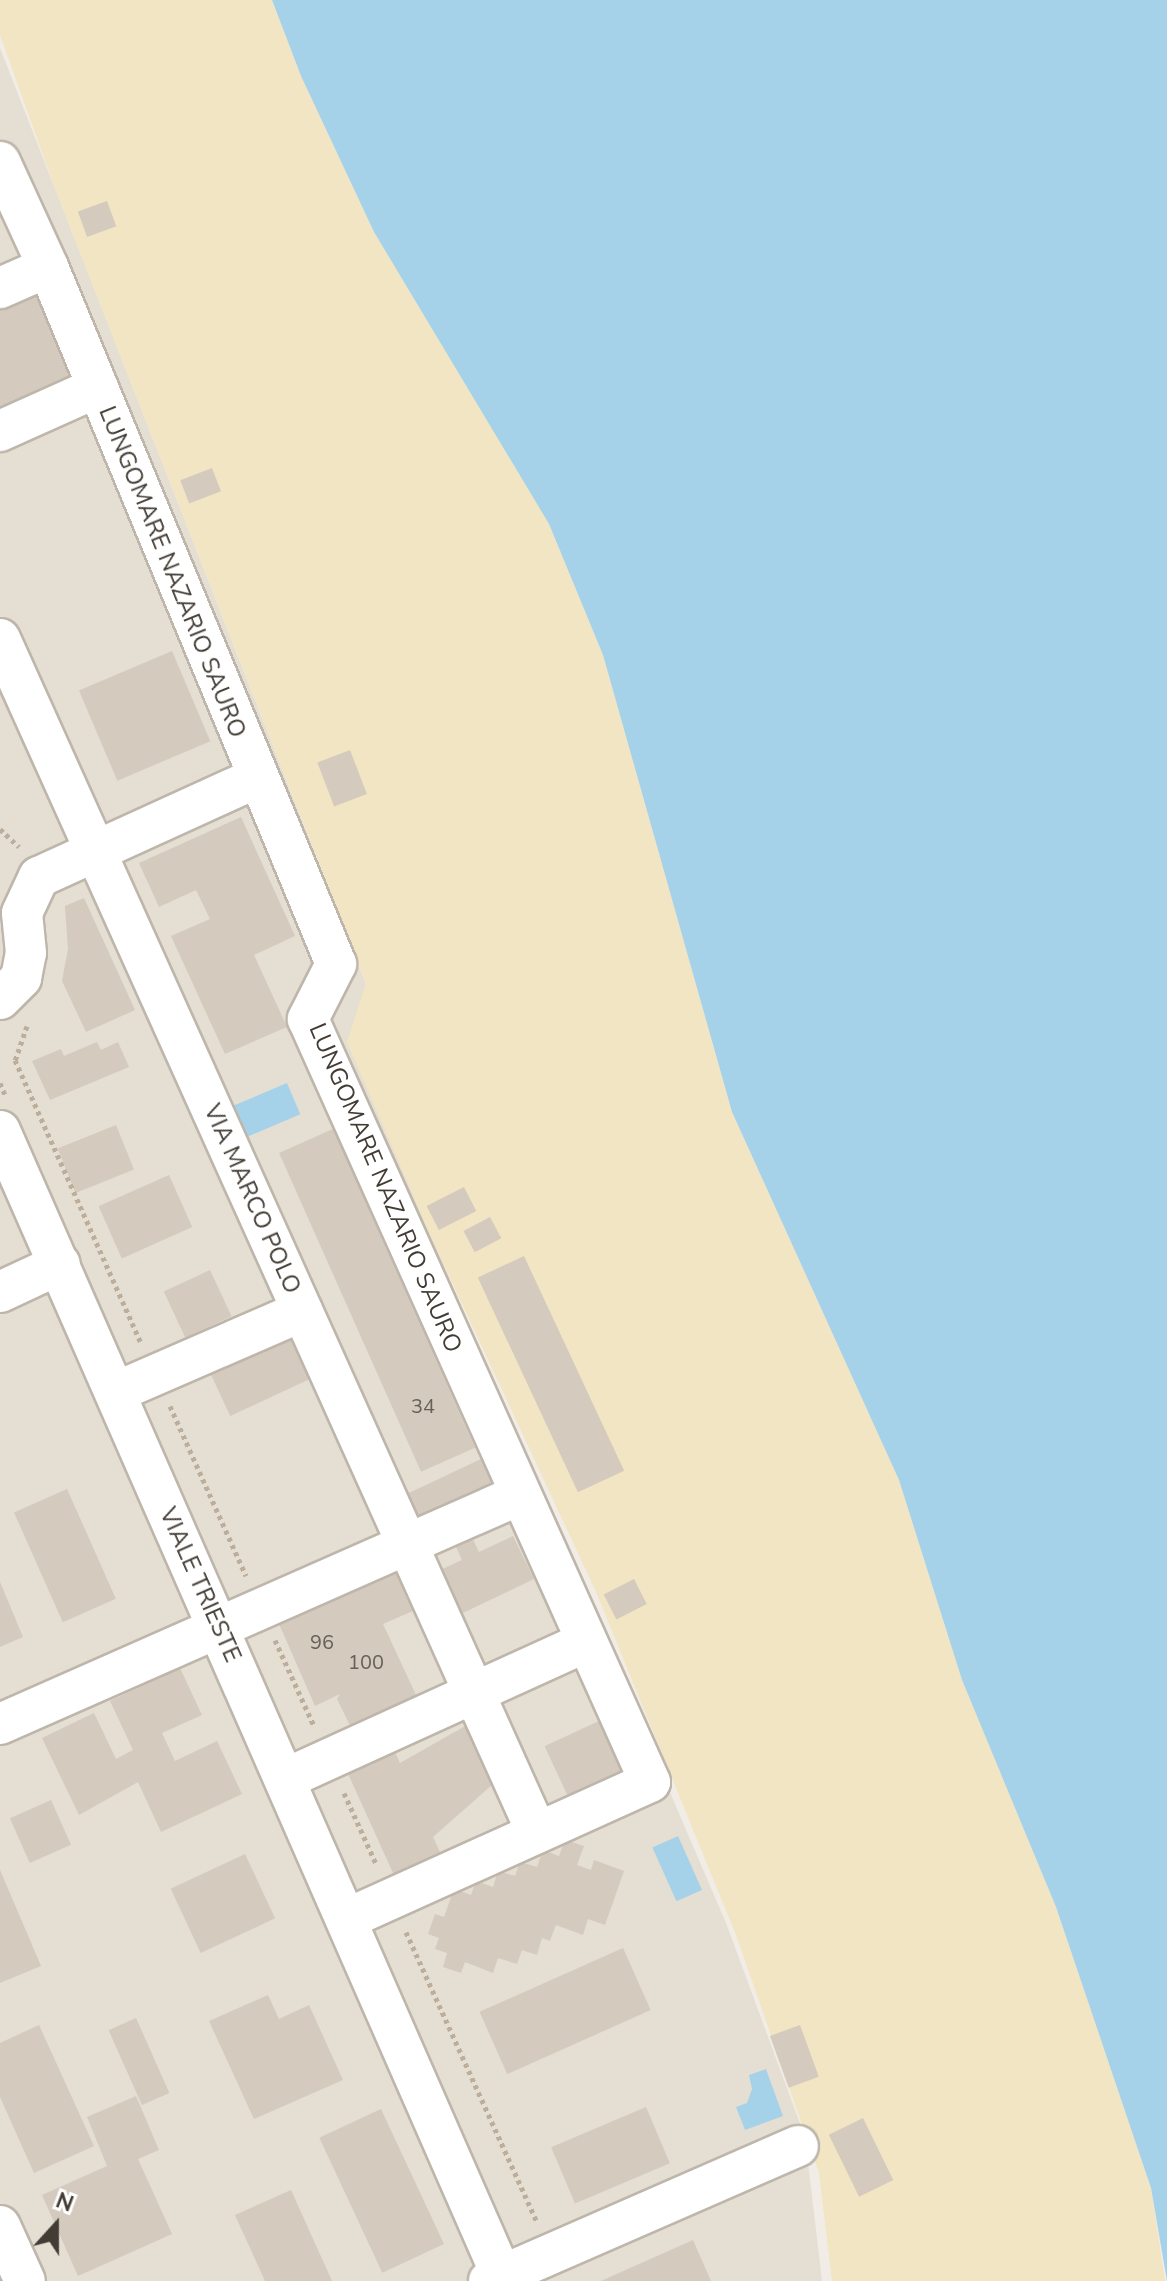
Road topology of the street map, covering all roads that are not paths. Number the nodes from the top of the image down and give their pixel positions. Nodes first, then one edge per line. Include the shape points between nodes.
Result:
1 (0, 162) edge
2 (48, 267) junction
3 (0, 288) edge
4 (98, 387) junction
5 (0, 431) edge
6 (0, 639) edge
7 (256, 778) junction
8 (96, 852) junction
9 (0, 999) edge
10 (0, 1131) edge
11 (60, 1264) junction
12 (0, 1292) edge
13 (302, 1311) junction
14 (116, 1392) junction
15 (519, 1495) junction
16 (408, 1546) junction
17 (218, 1626) junction
18 (586, 1642) junction
19 (474, 1693) junction
20 (0, 1724) edge
21 (285, 1779) junction
22 (537, 1833) junction
23 (346, 1919) junction
24 (798, 2146) dead end
25 (0, 2226) edge
26 (498, 2279) edge
27 (25, 2281) edge

1 - 2 street, LUNGOMARE NAZARIO SAURO
2 - 3 street
2 - 4 street, LUNGOMARE NAZARIO SAURO
4 - 5 street, LUNGOMARE NAZARIO SAURO
4 - 7 street, LUNGOMARE NAZARIO SAURO
6 - 8 street, VIA MARCO POLO
7 - 8 street
7 - 15 street, LUNGOMARE NAZARIO SAURO via 336,964 308,1019
8 - 9 street via 33,867 22,913 26,953 21,978
8 - 13 street, VIA MARCO POLO
10 - 11 street, VIALE TRIESTE
11 - 12 street
11 - 14 street, VIALE TRIESTE
13 - 14 street
13 - 16 street, VIA MARCO POLO
14 - 17 street, VIALE TRIESTE
15 - 16 street
15 - 18 street, LUNGOMARE NAZARIO SAURO
16 - 17 street
16 - 19 street, VIA MARCO POLO
17 - 20 street
17 - 21 street, VIALE TRIESTE
18 - 19 street
18 - 22 street, LUNGOMARE NAZARIO SAURO via 650,1782
19 - 21 street
19 - 22 street, VIA MARCO POLO
21 - 23 street, VIALE TRIESTE
22 - 23 street
23 - 26 street, VIALE TRIESTE
24 - 26 street
25 - 27 street

